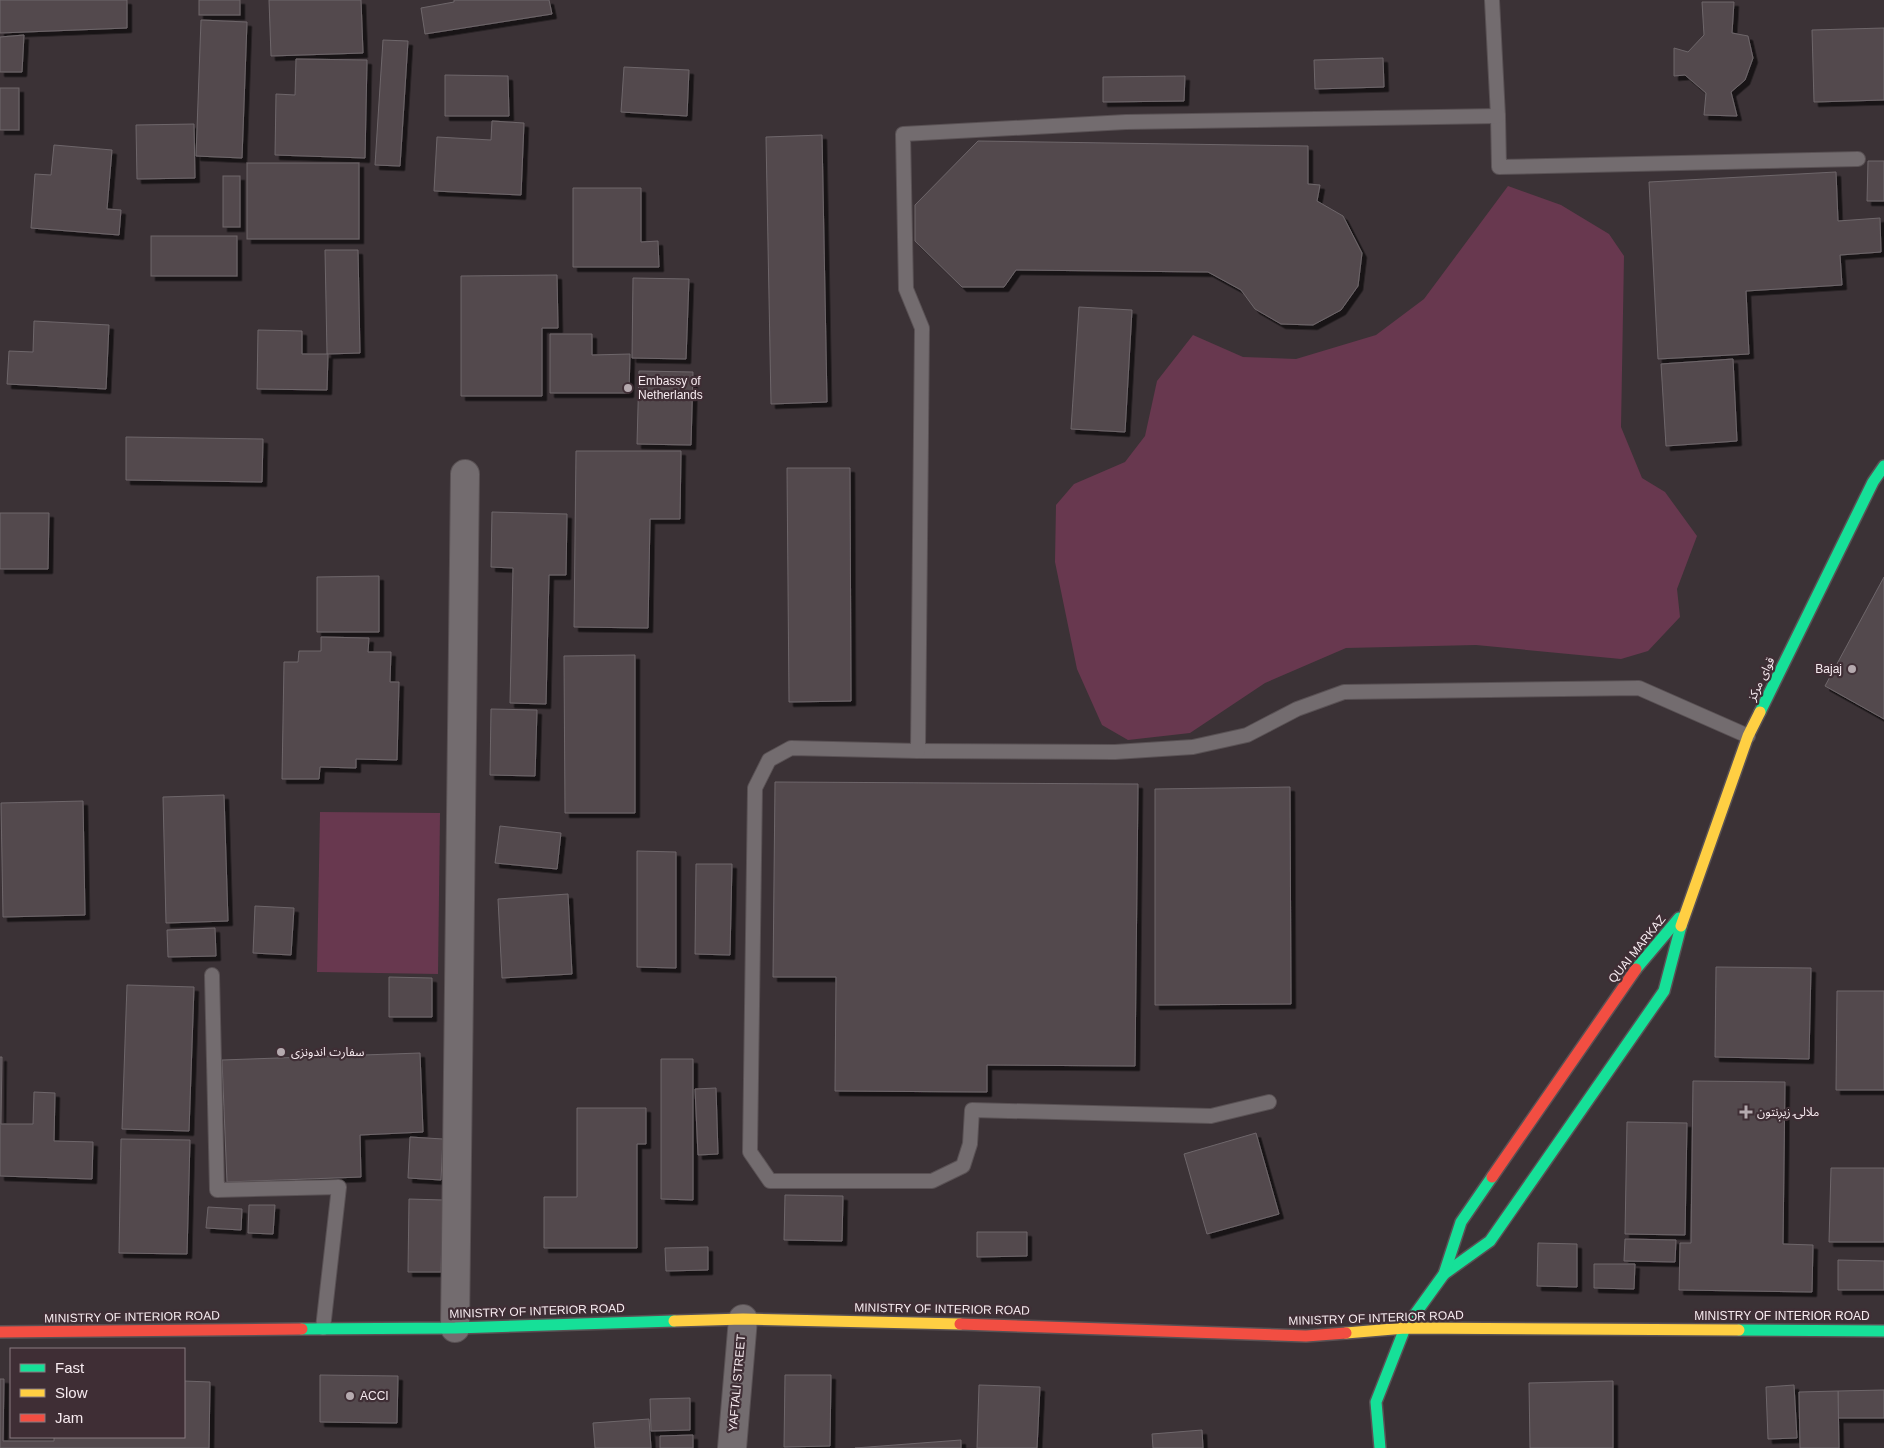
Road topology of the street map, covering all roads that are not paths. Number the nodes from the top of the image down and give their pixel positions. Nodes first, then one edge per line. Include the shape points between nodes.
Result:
1 (1492, 0) edge
2 (1498, 116) junction
3 (1858, 159) dead end
4 (1884, 466) edge
5 (465, 474) dead end
6 (1748, 736) junction
7 (918, 751) junction
8 (1684, 914) junction
9 (212, 974) dead end
10 (1269, 1102) dead end
11 (1444, 1274) junction
12 (743, 1319) junction
13 (323, 1328) junction
14 (455, 1328) junction
15 (1405, 1328) junction
16 (1884, 1330) edge
17 (0, 1332) edge
18 (732, 1448) edge
19 (1380, 1448) edge

1 - 2 lane
2 - 3 lane via 1499,167
2 - 7 lane via 1126,122 903,134 906,289 922,328
4 - 6 street, قوای مرکز via 1873,482
5 - 14 street
6 - 7 lane via 1639,688 1344,692 1297,709 1247,735 1192,746 1114,752
6 - 8 street, قوای مرکز
7 - 10 lane via 791,748 769,760 755,788 750,1152 770,1181 932,1181 962,1166 970,1144 972,1110 1211,1116
8 - 11 street, QUAI MARKAZ via 1635,970 1461,1222
8 - 11 street, QUAI MARKAZ via 1664,991 1490,1241
9 - 13 lane via 217,1190 339,1187
11 - 15 street, QUAI MARKAZ
12 - 14 street, MINISTRY OF INTERIOR ROAD
12 - 15 street, MINISTRY OF INTERIOR ROAD via 1306,1336
12 - 18 street, YAFTALI STREET
13 - 14 street, MINISTRY OF INTERIOR ROAD
13 - 17 street, MINISTRY OF INTERIOR ROAD
15 - 16 street, MINISTRY OF INTERIOR ROAD
15 - 19 street, QUAI MARKAZ via 1376,1402

